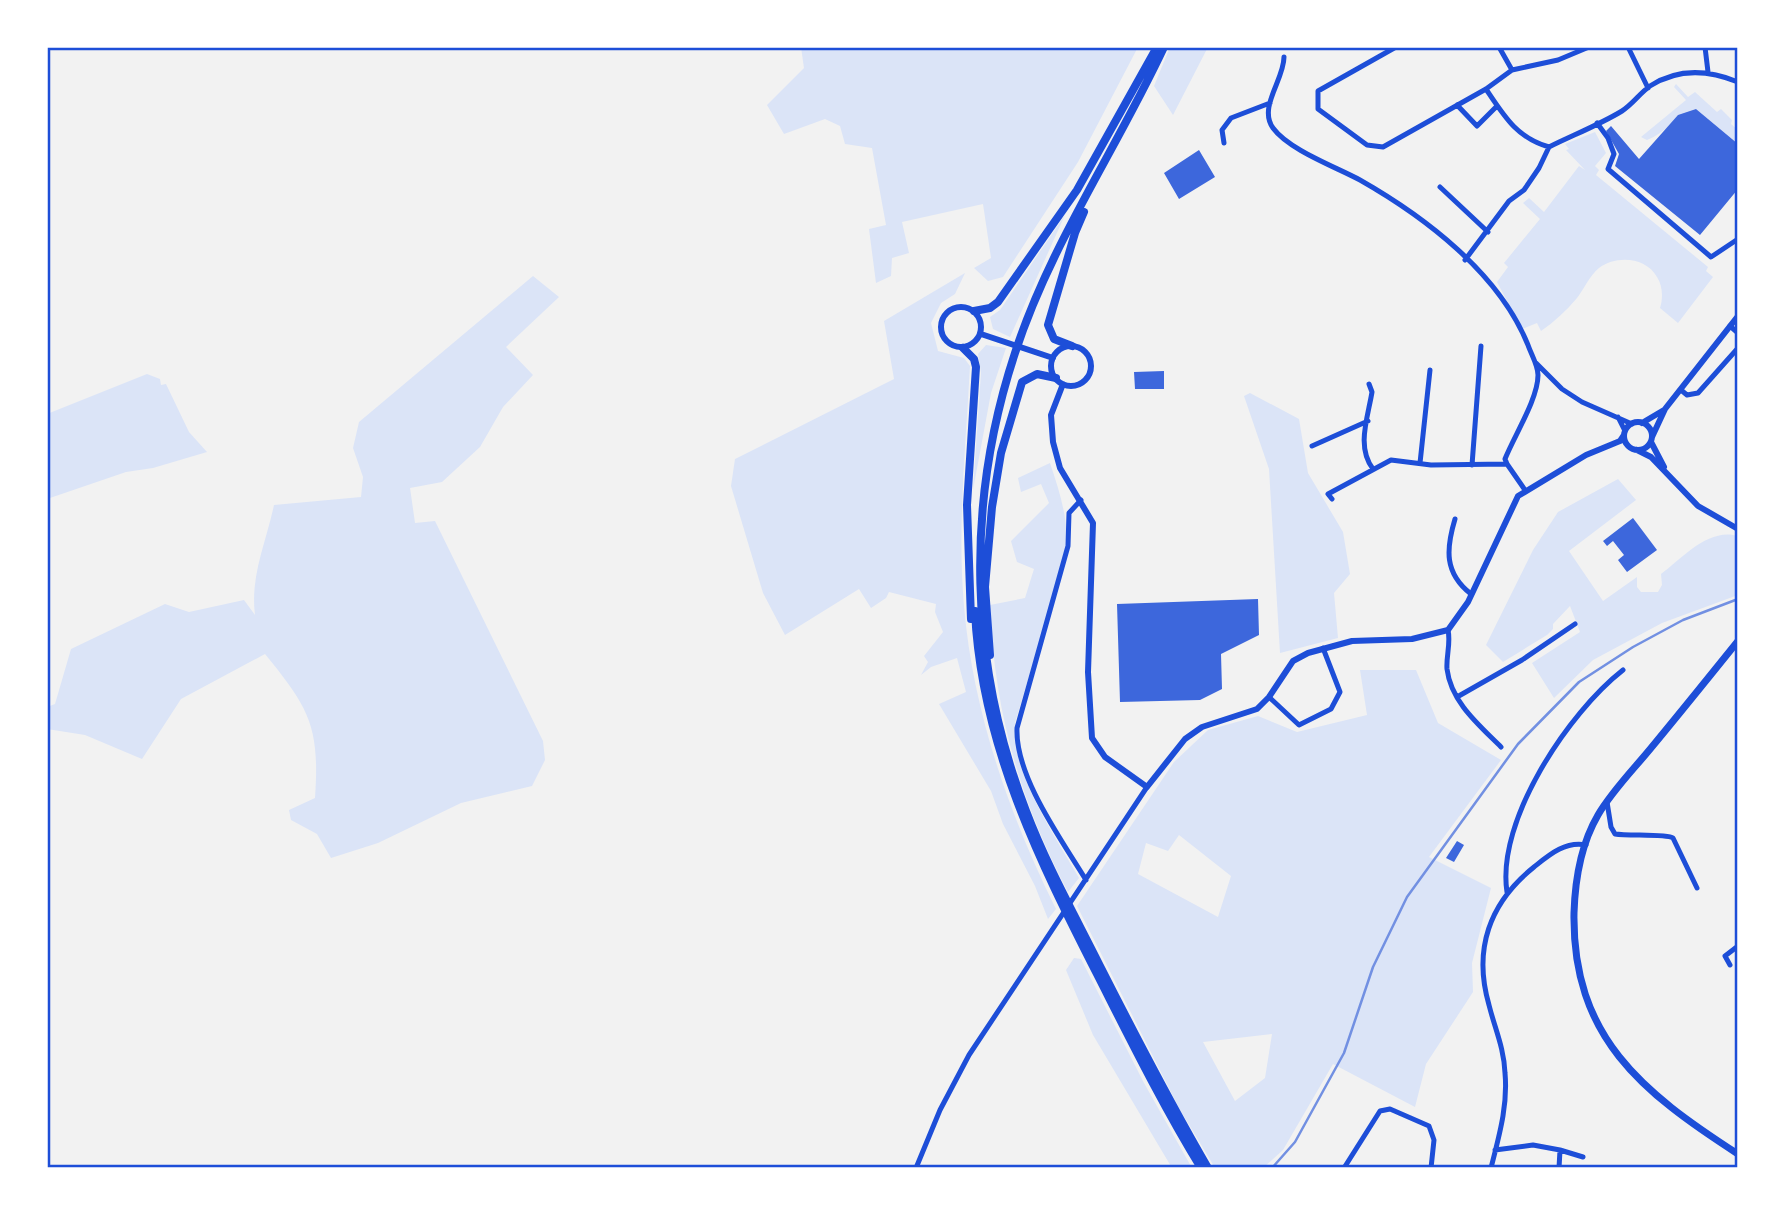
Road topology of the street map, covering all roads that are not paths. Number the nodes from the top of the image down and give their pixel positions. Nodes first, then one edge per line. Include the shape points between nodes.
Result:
1 (1161, 47) edge
2 (1396, 47) edge
3 (1499, 47) edge
4 (1589, 47) edge
5 (1628, 47) edge
6 (1705, 47) edge
7 (1284, 57) dead end
8 (1512, 70) junction
9 (1708, 72) junction
10 (1738, 82) edge
11 (1648, 88) junction
12 (1486, 89) junction
13 (1269, 103) junction
14 (1457, 105) junction
15 (1497, 106) junction
16 (1597, 123) junction
17 (1224, 143) dead end
18 (1549, 147) junction
19 (1440, 187) dead end
20 (1488, 232) junction
21 (1738, 239) edge
22 (1465, 260) junction
23 (974, 311) junction
24 (1738, 316) edge
25 (1730, 326) junction
26 (1738, 333) edge
27 (981, 334) junction
28 (1072, 346) junction
29 (1481, 346) dead end
30 (963, 348) junction
31 (1738, 348) edge
32 (1013, 350) junction
33 (1053, 358) junction
34 (1534, 361) junction
35 (1430, 370) dead end
36 (1059, 381) junction
37 (1369, 384) dead end
38 (1681, 390) junction
39 (1665, 409) junction
40 (1613, 413) junction
41 (1368, 421) junction
42 (1642, 423) junction
43 (1632, 424) junction
44 (1625, 433) junction
45 (1651, 439) junction
46 (1312, 446) dead end
47 (1601, 449) junction
48 (1634, 449) junction
49 (1420, 463) junction
50 (1507, 464) junction
51 (1472, 465) junction
52 (1373, 469) junction
53 (1667, 472) junction
54 (1525, 489) junction
55 (1332, 499) dead end
56 (1081, 500) junction
57 (1455, 519) dead end
58 (1738, 529) edge
59 (1471, 594) junction
60 (1575, 624) dead end
61 (1448, 630) junction
62 (1738, 641) edge
63 (1323, 648) junction
64 (1623, 670) dead end
65 (1269, 697) junction
66 (1457, 697) junction
67 (1003, 741) junction
68 (1500, 747) dead end
69 (1003, 766) junction
70 (1147, 787) junction
71 (1607, 802) junction
72 (1586, 845) junction
73 (1086, 880) junction
74 (1697, 888) dead end
75 (1507, 892) junction
76 (1738, 946) edge
77 (1730, 965) dead end
78 (1495, 1150) junction
79 (1560, 1150) junction
80 (1738, 1154) edge
81 (1583, 1157) dead end
82 (916, 1168) edge
83 (1201, 1168) edge
84 (1208, 1168) edge
85 (1344, 1168) edge
86 (1431, 1168) edge
87 (1491, 1168) edge
88 (1559, 1168) edge

1 - 23 main road via 1054,225 998,302
1 - 28 main road via 1133,119 1074,233 1059,280 1048,330 1054,339
1 - 32 main road
2 - 14 street via 1318,91 1318,109 1367,145 1383,147
3 - 8 street
4 - 8 street via 1558,60
5 - 11 street
6 - 9 street
7 - 13 street via 1284,69
8 - 12 street
9 - 10 street
9 - 11 street via 1668,77
11 - 16 street via 1634,103
12 - 14 street
12 - 15 street
13 - 17 street via 1231,118 1222,130
13 - 22 street via 1273,128 1415,215
14 - 15 street via 1477,126
15 - 18 street via 1514,129 1531,142
16 - 18 street
16 - 21 street via 1614,154 1608,169 1712,257
18 - 20 street via 1524,190 1509,201
19 - 20 street
20 - 22 street
22 - 34 street via 1481,270 1505,299
23 - 27 street via 981,321
23 - 30 street via 953,309 941,323 947,341
24 - 25 street
25 - 26 street
25 - 38 street
27 - 30 street via 974,344
27 - 33 street
28 - 33 street via 1060,349
28 - 36 street via 1086,352 1090,370 1080,384
29 - 51 street
30 - 69 main road via 976,367 967,505 970,607 981,689
31 - 38 street via 1698,393 1687,395
32 - 67 main road via 988,456 979,542 982,635
32 - 69 main road via 986,446 974,550 980,660
33 - 36 street via 1051,368
34 - 40 street via 1562,389
34 - 50 street via 1538,374 1534,392 1505,459
35 - 49 street
36 - 56 street via 1052,415 1053,442 1060,468
36 - 67 main road via 1037,374 1022,382 996,476 985,587
37 - 41 street
38 - 39 street
39 - 42 street
39 - 45 street
40 - 43 street
40 - 44 street via 1622,421
41 - 46 street
41 - 52 street via 1363,447
42 - 43 street
42 - 45 street via 1649,427
43 - 44 street
44 - 47 street via 1620,441
44 - 48 street
45 - 48 street
45 - 53 street
47 - 48 street
47 - 54 street
48 - 53 street
49 - 51 street
49 - 52 street via 1391,460
50 - 51 street
50 - 54 street
52 - 55 street via 1328,494
53 - 58 street via 1698,506
54 - 59 street
56 - 70 street via 1093,531 1088,661 1092,738 1105,757
56 - 73 street via 1069,513 1068,545 1017,740 1031,783
57 - 59 street via 1448,545 1451,571
59 - 61 street
60 - 66 street
61 - 63 street via 1412,639 1352,641
61 - 66 street via 1447,667
62 - 71 main road
63 - 65 street via 1293,661
63 - 65 street via 1340,692 1331,709 1299,725
64 - 75 street via 1581,708 1537,777 1507,853
65 - 70 street via 1244,715 1202,727 1185,739
66 - 68 street via 1466,713
67 - 84 main road via 1025,810 1057,882
69 - 83 main road via 1042,867
70 - 73 street
71 - 72 main road
71 - 74 street via 1615,834 1637,838 1668,834 1673,838
72 - 75 street via 1576,843 1551,854
72 - 80 main road via 1574,926 1576,959 1591,1012 1636,1079
73 - 82 street via 969,1055
75 - 78 street via 1491,916 1481,970 1503,1043 1506,1074 1506,1108
76 - 77 street via 1725,956
78 - 79 street via 1533,1145
78 - 87 street
79 - 81 street
79 - 88 street
85 - 86 street via 1380,1111 1390,1109 1429,1126 1434,1140

